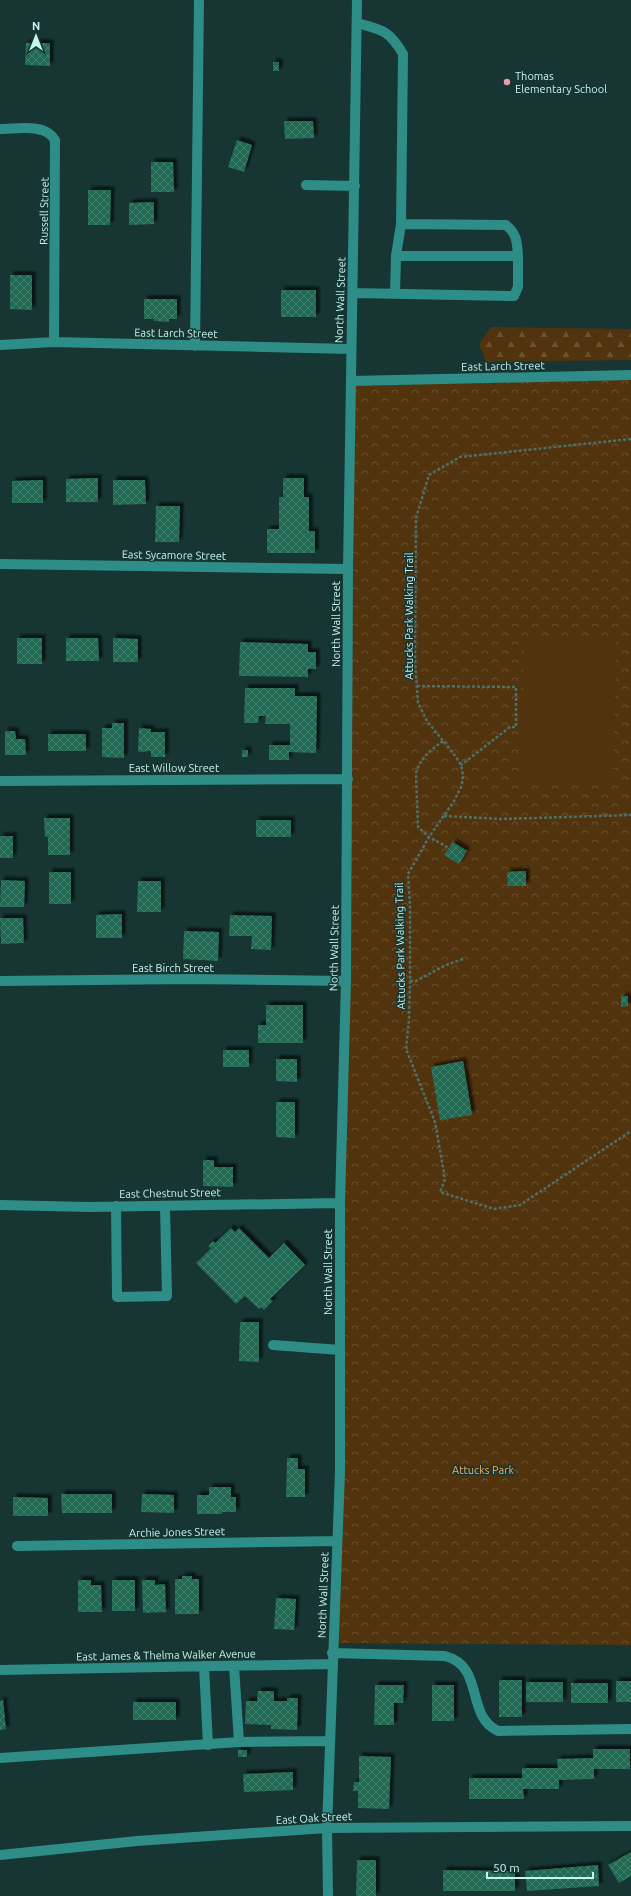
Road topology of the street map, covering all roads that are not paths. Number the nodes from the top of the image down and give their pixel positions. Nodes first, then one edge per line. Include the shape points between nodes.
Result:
1 (199, 0) edge
2 (357, 0) edge
3 (357, 23) junction
4 (0, 128) edge
5 (306, 186) dead end
6 (355, 186) junction
7 (401, 224) junction
8 (396, 256) junction
9 (518, 256) junction
10 (353, 293) junction
11 (395, 294) junction
12 (54, 342) junction
13 (0, 344) edge
14 (195, 346) junction
15 (351, 349) junction
16 (631, 375) edge
17 (351, 381) junction
18 (0, 564) edge
19 (348, 569) junction
20 (348, 779) junction
21 (0, 781) edge
22 (0, 981) edge
23 (346, 981) junction
24 (340, 1203) junction
25 (0, 1205) edge
26 (116, 1206) junction
27 (165, 1206) junction
28 (273, 1345) dead end
29 (340, 1350) junction
30 (337, 1541) junction
31 (17, 1546) dead end
32 (332, 1653) junction
33 (332, 1664) junction
34 (204, 1666) junction
35 (234, 1666) junction
36 (0, 1670) edge
37 (631, 1729) edge
38 (330, 1741) junction
39 (239, 1742) junction
40 (208, 1745) junction
41 (0, 1758) edge
42 (631, 1826) edge
43 (327, 1828) junction
44 (0, 1855) edge
45 (328, 1896) edge

1 - 14 street
2 - 3 street, North Wall Street
3 - 6 street, North Wall Street
3 - 7 street via 378,28 394,38 403,54
4 - 12 street, Russell Street via 42,129 51,133 55,140
5 - 6 street
6 - 10 street, North Wall Street
7 - 8 street
7 - 9 street via 506,225 515,236
8 - 9 street
8 - 11 street
9 - 11 street via 518,287 514,296
10 - 11 street
10 - 15 street, North Wall Street
12 - 13 street, East Larch Street
12 - 14 street, East Larch Street
14 - 15 street, East Larch Street
15 - 17 street, North Wall Street
16 - 17 street, East Larch Street
17 - 19 street, North Wall Street
18 - 19 street, East Sycamore Street
19 - 20 street, North Wall Street
20 - 21 street, East Willow Street
20 - 23 street, North Wall Street
22 - 23 street, East Birch Street
23 - 24 street, North Wall Street
24 - 27 street, East Chestnut Street
24 - 29 street, North Wall Street
25 - 26 street, East Chestnut Street
26 - 27 street, East Chestnut Street
26 - 27 street via 117,1297 167,1296
28 - 29 street
29 - 30 street, North Wall Street
30 - 31 street, Archie Jones Street
30 - 32 street, North Wall Street
32 - 33 street, North Wall Street
32 - 37 street via 453,1658 467,1671 481,1714 490,1728 498,1731
33 - 35 street, East James & Thelma Walker Avenue
33 - 38 street, North Wall Street
34 - 35 street, East James & Thelma Walker Avenue
34 - 36 street, East James & Thelma Walker Avenue
34 - 40 street
35 - 39 street
38 - 39 street
38 - 43 street, North Wall Street
39 - 40 street
40 - 41 street
42 - 43 street, East Oak Street
43 - 44 street, East Oak Street via 137,1841
43 - 45 street, North Wall Street

